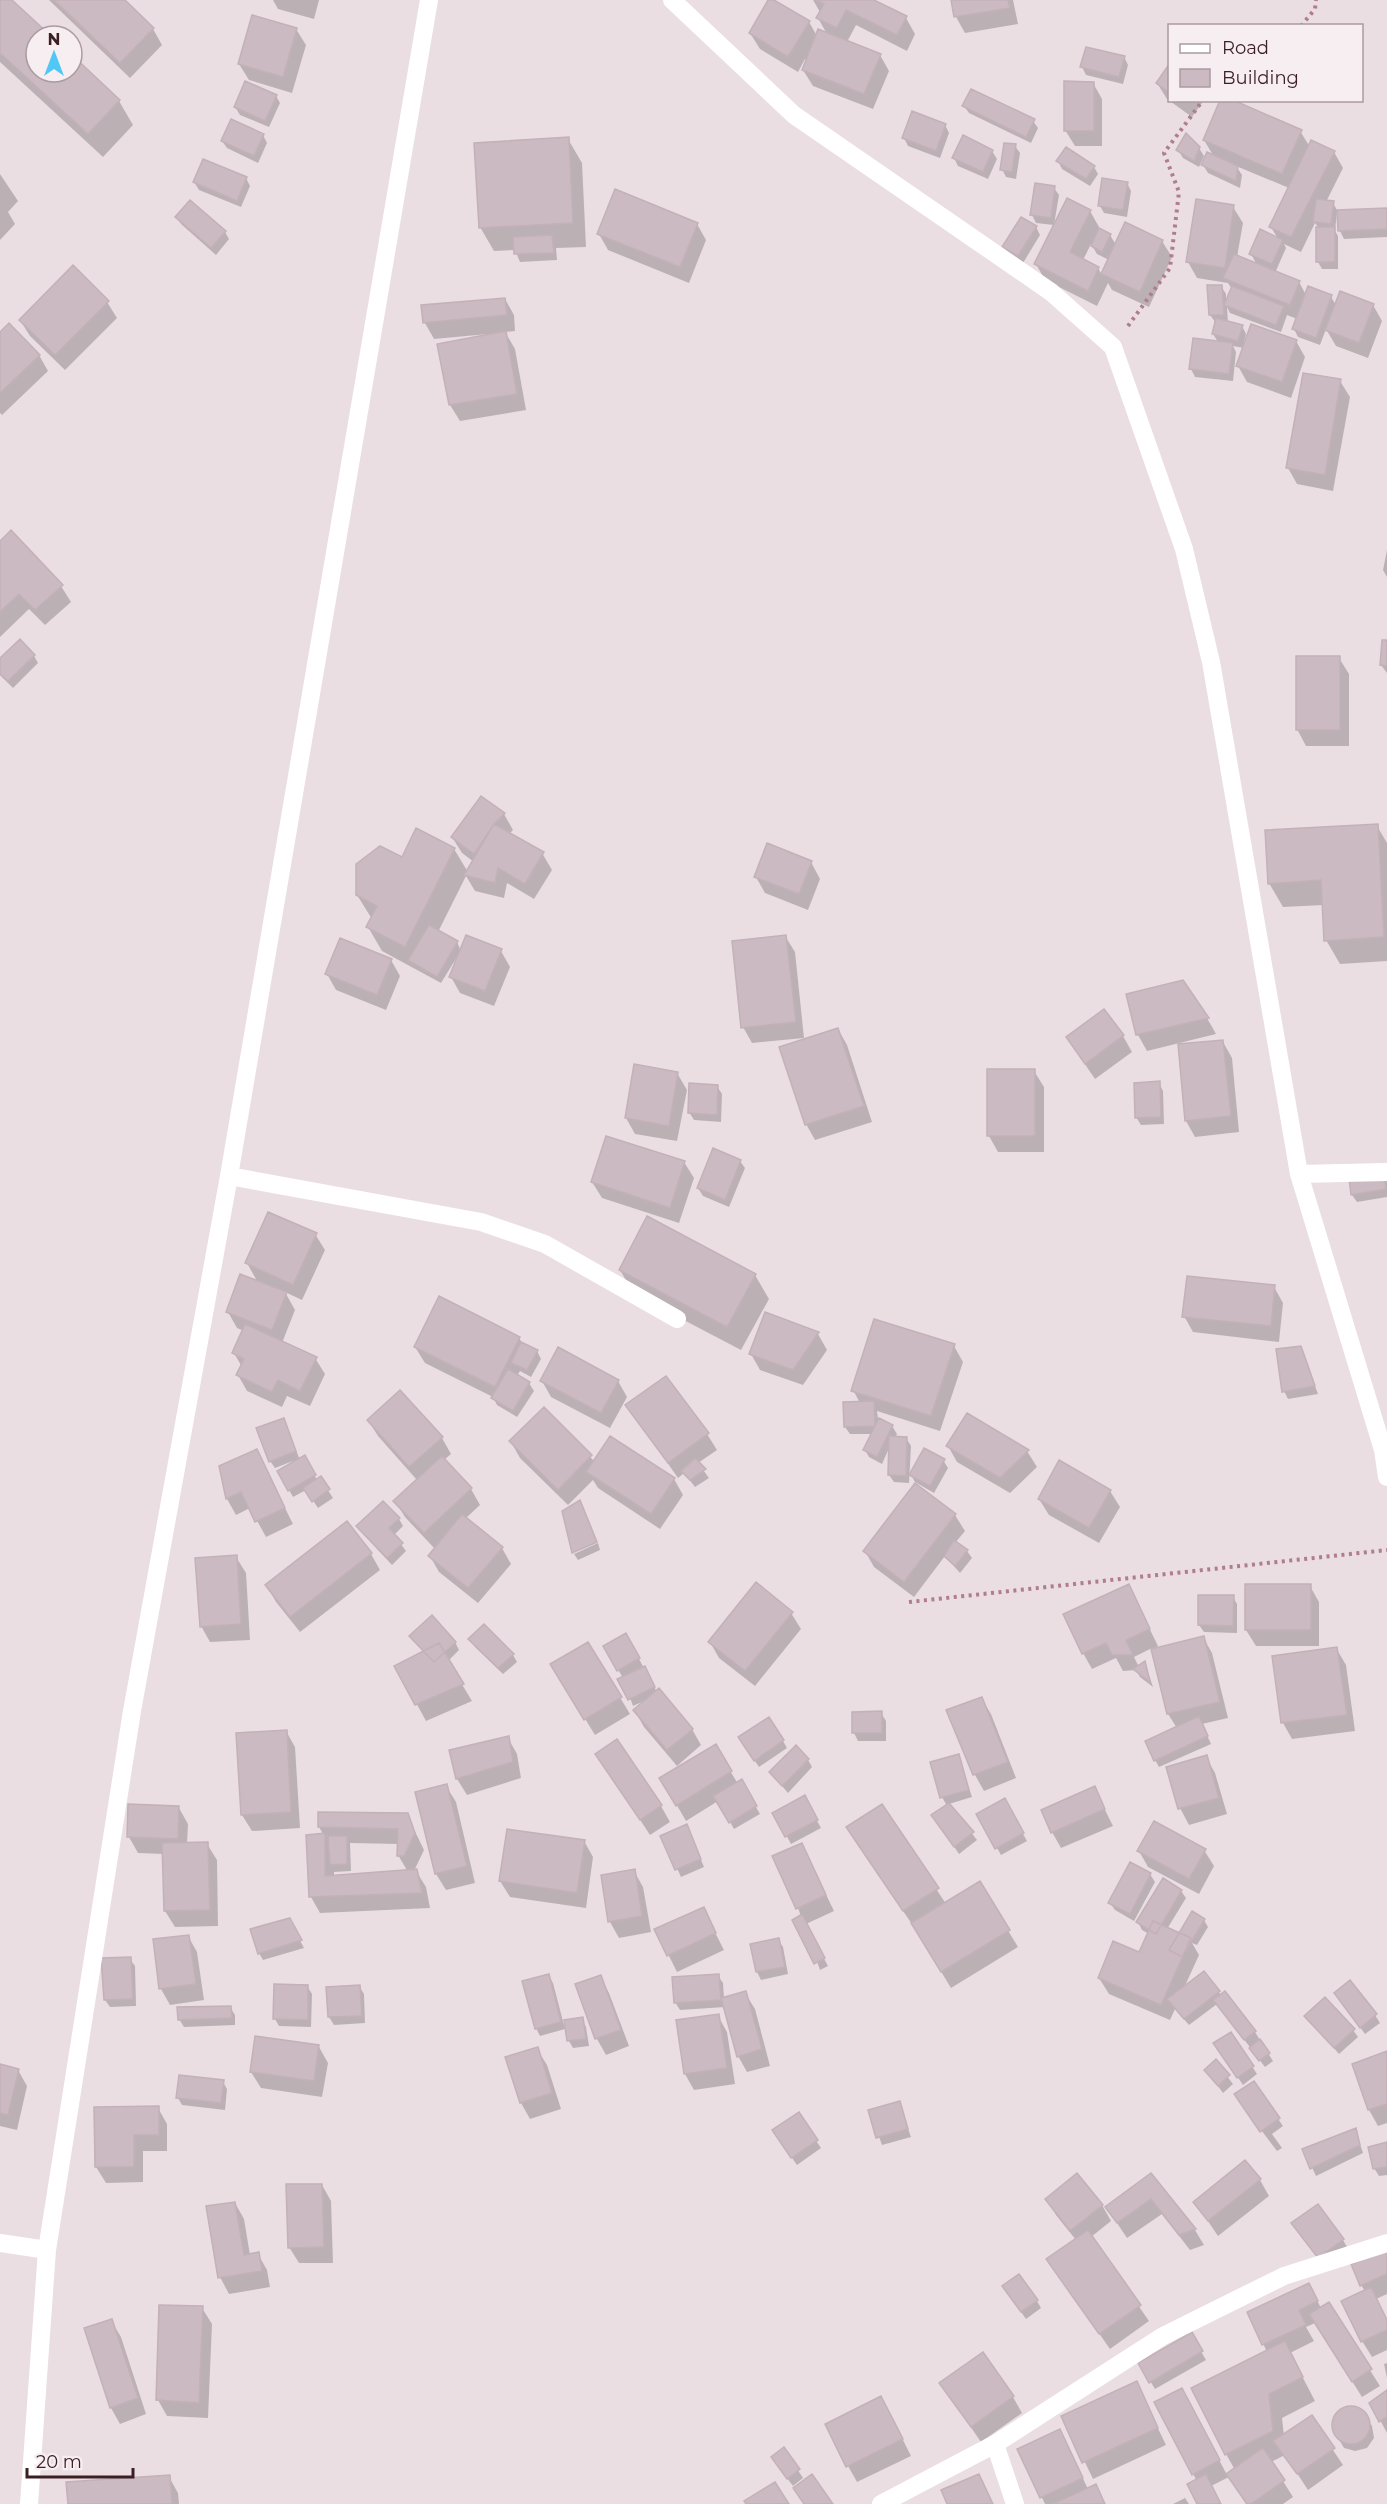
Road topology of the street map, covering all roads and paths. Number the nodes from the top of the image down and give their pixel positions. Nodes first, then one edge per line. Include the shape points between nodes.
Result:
1 (429, 0) edge
2 (672, 0) edge
3 (1316, 0) edge
4 (1303, 24) edge
5 (1202, 102) edge
6 (1113, 347) junction
7 (1387, 1172) edge
8 (1299, 1174) junction
9 (229, 1176) junction
10 (677, 1319) dead end
11 (1387, 1477) edge
12 (1387, 1550) edge
13 (909, 1602) dead end
14 (0, 2243) edge
15 (1387, 2243) edge
16 (46, 2250) junction
17 (995, 2444) junction
18 (30, 2504) edge
19 (881, 2504) edge
20 (1015, 2504) edge

1 - 9 street
2 - 6 street via 794,115 1051,292
3 - 4 path via 1315,9
5 - 6 path via 1164,153 1179,192 1170,268
6 - 8 street via 1184,549 1211,662
7 - 8 street
8 - 11 street via 1383,1450
9 - 10 street via 481,1222 545,1244
9 - 16 street via 132,1711
12 - 13 path
14 - 16 street
15 - 17 street via 1284,2276 1163,2336
16 - 18 street
17 - 19 street
17 - 20 street

